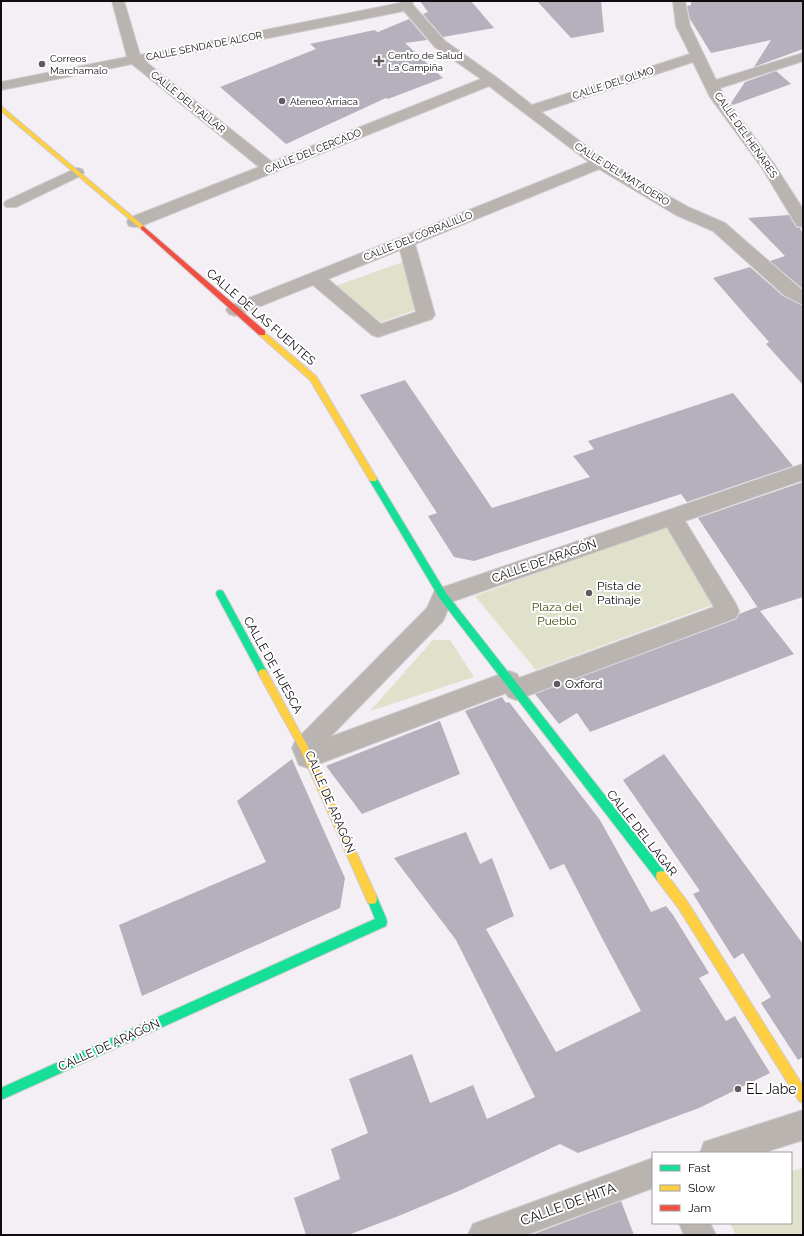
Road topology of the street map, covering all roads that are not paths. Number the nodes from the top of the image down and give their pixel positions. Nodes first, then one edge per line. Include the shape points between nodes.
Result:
1 (118, 1) edge
2 (679, 1) edge
3 (406, 3) edge
4 (697, 56) junction
5 (803, 57) edge
6 (134, 59) junction
7 (491, 80) junction
8 (1, 86) edge
9 (712, 86) junction
10 (1, 108) edge
11 (530, 111) junction
12 (600, 163) junction
13 (270, 168) junction
14 (77, 172) junction
15 (11, 204) dead end
16 (135, 222) junction
17 (803, 222) edge
18 (406, 241) junction
19 (315, 278) junction
20 (799, 294) edge
21 (235, 310) junction
22 (803, 313) edge
23 (803, 472) edge
24 (672, 517) junction
25 (220, 594) dead end
26 (443, 596) junction
27 (512, 686) junction
28 (306, 753) junction
29 (1, 1094) edge
30 (803, 1097) edge
31 (803, 1125) edge
32 (718, 1152) edge
33 (652, 1173) edge
34 (694, 1224) edge
35 (484, 1235) edge
36 (700, 1235) edge

1 - 6 street
2 - 4 street, CALLE DEL HENARES via 684,26
3 - 6 street, CALLE SENDA DE ALCOR
3 - 7 street, CALLE DEL MATADERO via 440,44
4 - 9 street, CALLE DEL HENARES
4 - 11 street, CALLE DEL OLMO
5 - 9 street
6 - 8 street, CALLE SENDA DE ALCOR
6 - 13 street, CALLE DEL TALLAR
7 - 11 street, CALLE DEL MATADERO
7 - 13 street, CALLE DEL CERCADO
9 - 17 street, CALLE DEL HENARES via 769,167
10 - 14 street, CALLE DE LAS FUENTES
11 - 12 street, CALLE DEL MATADERO
12 - 18 street, CALLE DEL CORRALILLO
12 - 20 street, CALLE DEL MATADERO via 682,211 719,227
13 - 16 street, CALLE DEL CERCADO
14 - 15 lane
14 - 16 street, CALLE DE LAS FUENTES
16 - 21 street, CALLE DE LAS FUENTES
18 - 19 street, CALLE DEL CORRALILLO
18 - 19 street via 426,315 378,331
19 - 21 street, CALLE DEL CORRALILLO
20 - 22 street, CALLE DEL MATADERO
21 - 26 street, CALLE DE LAS FUENTES via 313,378
23 - 24 street, CALLE DE ARAGÓN
24 - 26 street, CALLE DE ARAGÓN
24 - 27 street via 728,611
25 - 28 street, CALLE DE HUESCA
26 - 27 street, CALLE DEL LAGAR
26 - 28 street, CALLE DE ARAGÓN via 435,614
27 - 28 street
27 - 30 street, CALLE DEL LAGAR via 682,905
28 - 29 street, CALLE DE ARAGÓN via 382,922
31 - 32 street
33 - 35 street, CALLE DE HITA
34 - 36 street

